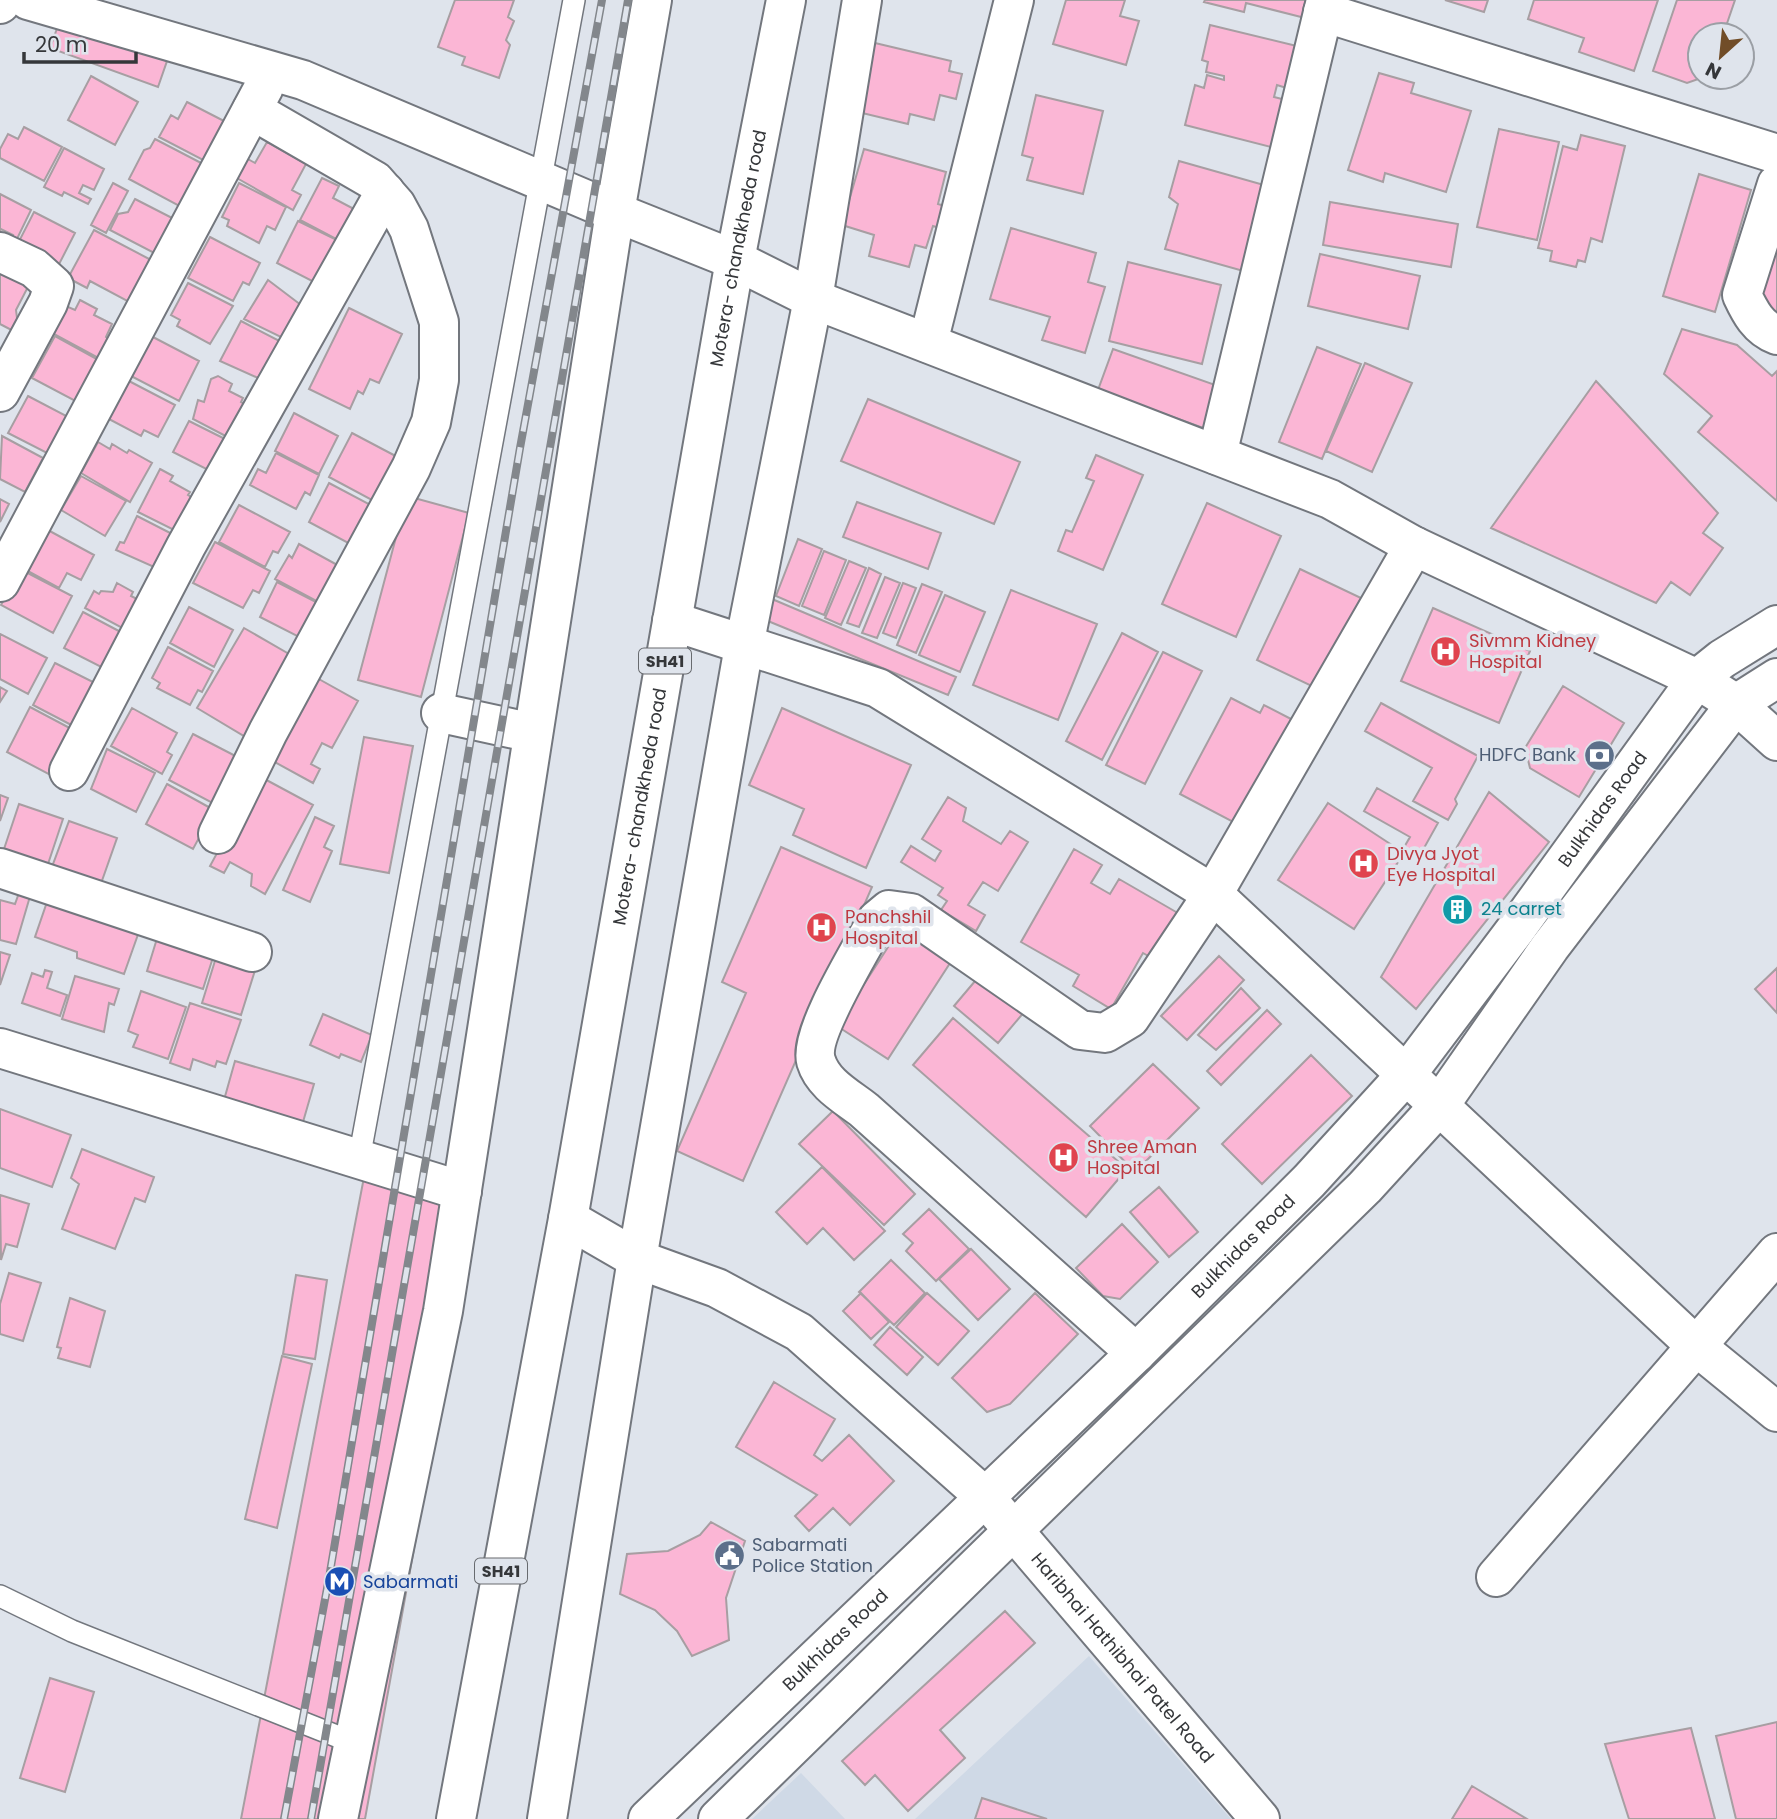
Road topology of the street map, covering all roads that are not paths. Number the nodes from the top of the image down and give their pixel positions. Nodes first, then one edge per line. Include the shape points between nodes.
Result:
1 (29, 0) edge
2 (574, 0) edge
3 (652, 0) edge
4 (786, 0) edge
5 (862, 0) edge
6 (1014, 0) edge
7 (1324, 6) edge
8 (273, 70) junction
9 (252, 110) junction
10 (1777, 154) edge
11 (539, 180) junction
12 (1777, 184) edge
13 (384, 192) junction
14 (615, 212) junction
15 (0, 252) edge
16 (735, 260) junction
17 (813, 299) junction
18 (1777, 335) edge
19 (928, 344) junction
20 (0, 391) edge
21 (1217, 455) junction
22 (1414, 546) junction
23 (0, 582) edge
24 (672, 621) junction
25 (1777, 625) edge
26 (744, 646) junction
27 (1777, 678) edge
28 (1697, 679) junction
29 (1736, 704) junction
30 (441, 712) junction
31 (533, 733) junction
32 (1777, 741) edge
33 (69, 771) dead end
34 (218, 834) dead end
35 (0, 869) edge
36 (1213, 894) junction
37 (252, 952) dead end
38 (0, 1048) edge
39 (1405, 1076) junction
40 (1439, 1105) junction
41 (359, 1159) junction
42 (462, 1191) junction
43 (568, 1219) junction
44 (1777, 1253) edge
45 (637, 1259) junction
46 (1696, 1346) junction
47 (1136, 1353) junction
48 (1777, 1412) edge
49 (984, 1496) junction
50 (1012, 1529) junction
51 (1496, 1577) dead end
52 (0, 1596) edge
53 (354, 1743) junction
54 (338, 1819) edge
55 (456, 1819) edge
56 (547, 1819) edge
57 (648, 1819) edge
58 (719, 1819) edge
59 (1261, 1819) edge

1 - 8 street
2 - 11 lane
3 - 14 street
4 - 16 street, Motera- chandkheda road / SH41
5 - 17 street
6 - 19 street
7 - 10 street
7 - 21 street
8 - 9 street
8 - 11 street
9 - 13 street via 375,181
9 - 23 street
11 - 14 street
11 - 30 lane
12 - 18 street via 1742,295 1751,314
13 - 33 street via 186,546
13 - 34 street via 409,229 439,321 439,380 432,422
14 - 16 street
14 - 31 street
15 - 20 street via 34,268 54,286
16 - 17 street
16 - 24 street, Motera- chandkheda road / SH41
17 - 19 street
17 - 26 street
19 - 21 street
21 - 22 street via 1330,499
22 - 28 street
22 - 36 street
24 - 26 street
24 - 43 street, Motera- chandkheda road / SH41
25 - 28 street, Bulkhidas Road
26 - 36 street via 878,688
26 - 45 street
27 - 29 street
28 - 29 street
28 - 39 street, Bulkhidas Road
29 - 32 street
29 - 40 street via 1550,947
30 - 31 street
30 - 41 lane
31 - 42 street
35 - 37 street
36 - 39 street
36 - 47 street via 1130,1018 1105,1033 1080,1030 911,913 889,910 877,920 819,1030 815,1060 828,1083
38 - 41 street
39 - 40 street
39 - 47 street, Bulkhidas Road via 1309,1181
40 - 46 street
40 - 50 street via 1335,1217 1187,1364
41 - 42 street
42 - 53 street via 443,1311
43 - 45 street, Haribhai Hathibhai Patel Road
43 - 55 street, Motera- chandkheda road / SH41
44 - 46 street
45 - 49 street, Haribhai Hathibhai Patel Road via 717,1288 799,1332
45 - 56 street
46 - 48 street
46 - 51 street
47 - 49 street, Bulkhidas Road
49 - 50 street, Haribhai Hathibhai Patel Road
49 - 57 street, Bulkhidas Road
50 - 58 street
50 - 59 street, Haribhai Hathibhai Patel Road
52 - 53 lane via 72,1631
53 - 54 street

